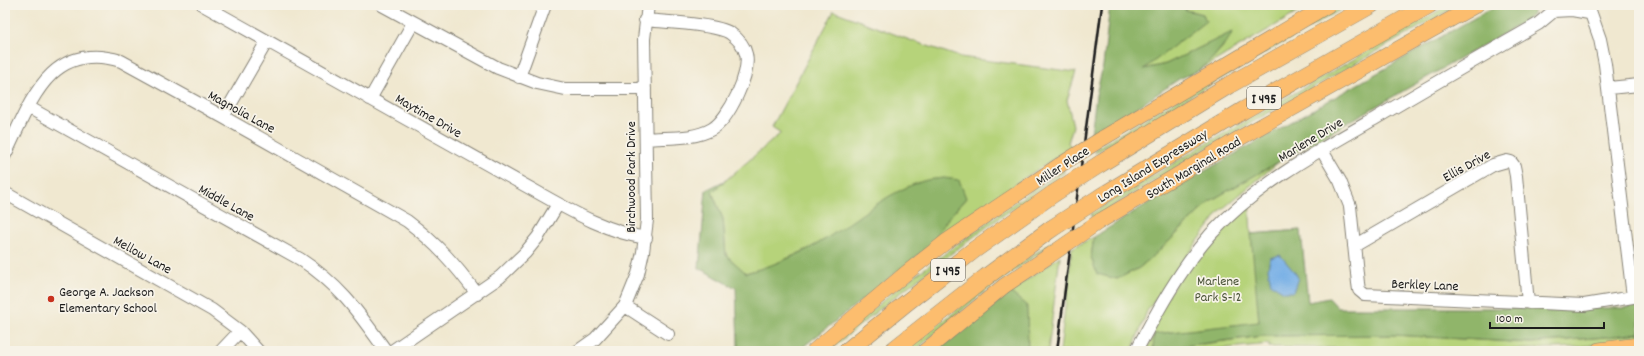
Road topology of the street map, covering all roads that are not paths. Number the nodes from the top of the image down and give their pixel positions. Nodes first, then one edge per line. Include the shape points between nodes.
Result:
1 (203, 5) edge
2 (382, 5) edge
3 (545, 5) edge
4 (648, 5) edge
5 (1328, 5) edge
6 (1371, 5) edge
7 (1429, 5) edge
8 (1476, 5) edge
9 (1554, 7) edge
10 (1589, 7) edge
11 (645, 20) junction
12 (413, 23) junction
13 (267, 41) junction
14 (519, 77) junction
15 (1639, 85) edge
16 (1608, 88) junction
17 (645, 89) junction
18 (370, 99) junction
19 (28, 108) junction
20 (224, 117) junction
21 (646, 139) junction
22 (1321, 149) junction
23 (5, 155) edge
24 (5, 193) edge
25 (558, 204) junction
26 (646, 238) junction
27 (1354, 246) junction
28 (477, 294) junction
29 (1636, 297) edge
30 (1528, 303) junction
31 (624, 306) junction
32 (240, 331) junction
33 (668, 334) dead end
34 (1639, 346) edge
35 (222, 351) edge
36 (258, 351) edge
37 (386, 351) edge
38 (392, 351) edge
39 (578, 351) edge
40 (814, 351) edge
41 (847, 351) edge
42 (892, 351) edge
43 (925, 351) edge
44 (1136, 351) edge
45 (1599, 351) edge

1 - 13 street, Maytime Drive
2 - 12 street
3 - 14 street
4 - 11 street, Birchwood Park Drive
5 - 40 main road, Miller Place, bridge via 1103,138 947,241
6 - 41 highway, Long Island Expressway / I 495, bridge via 1229,85 1053,194 974,250
7 - 42 highway, Long Island Expressway / I 495, bridge via 1244,110 1102,196 1051,229
8 - 43 main road, South Marginal Road, bridge via 1240,138 1100,221 1004,286
9 - 10 street via 1572,10
9 - 22 street, Marlene Drive via 1531,28
10 - 16 street via 1606,64
11 - 17 street, Birchwood Park Drive
11 - 21 street via 715,27 749,44 745,72 723,119 698,135
12 - 14 street
12 - 18 street
13 - 18 street, Maytime Drive
13 - 20 street
14 - 17 street via 565,89
15 - 16 street
16 - 29 street
17 - 21 street, Birchwood Park Drive
18 - 25 street, Maytime Drive
19 - 20 street, Magnolia Lane via 37,90 56,70 76,60 97,56 121,61
19 - 23 street, Magnolia Lane
19 - 37 street, Middle Lane via 320,272 353,305
20 - 28 street, Magnolia Lane via 407,221 444,253
21 - 26 street, Birchwood Park Drive
22 - 27 street, Berkley Lane via 1346,194 1350,206
22 - 44 street, Marlene Drive via 1267,185 1232,213 1211,235 1187,264
24 - 32 street, Mellow Lane via 212,310
25 - 26 street, Maytime Drive via 615,231
25 - 28 street via 526,253
26 - 31 street, Birchwood Park Drive via 638,274
27 - 30 street, Berkley Lane via 1359,290 1365,296
27 - 30 street, Ellis Drive via 1493,165 1512,162 1516,176
28 - 38 street
29 - 30 street, Berkley Lane via 1584,305
31 - 33 street
31 - 39 street, Birchwood Park Drive via 595,339
32 - 35 street
32 - 36 street, Mellow Lane
34 - 45 highway

